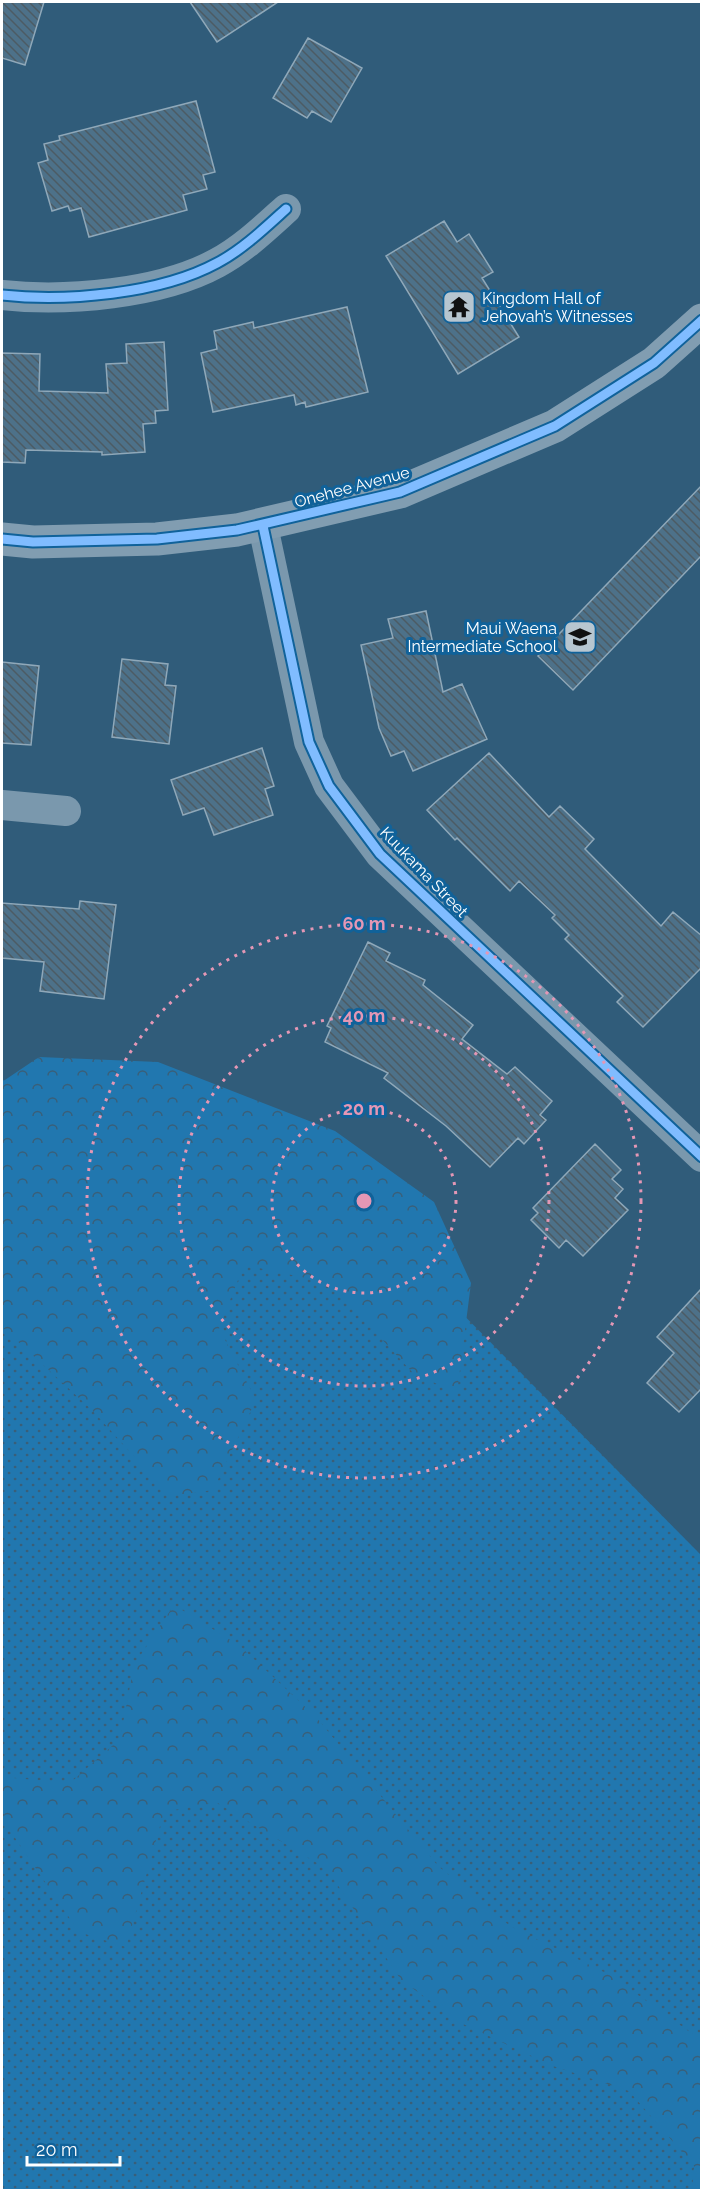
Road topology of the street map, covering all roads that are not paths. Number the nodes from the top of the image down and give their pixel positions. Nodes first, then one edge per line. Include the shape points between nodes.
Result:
1 (286, 209) dead end
2 (2, 295) edge
3 (702, 320) edge
4 (263, 526) junction
5 (2, 539) edge
6 (2, 805) edge
7 (66, 811) dead end
8 (702, 1157) edge

1 - 2 street via 217,264 153,286 80,297
3 - 4 street, Onehee Avenue via 654,363 555,426 400,492
4 - 5 street, Onehee Avenue via 157,539
4 - 8 street, Kuukama Street via 309,742 330,786 381,854 419,892
6 - 7 street

